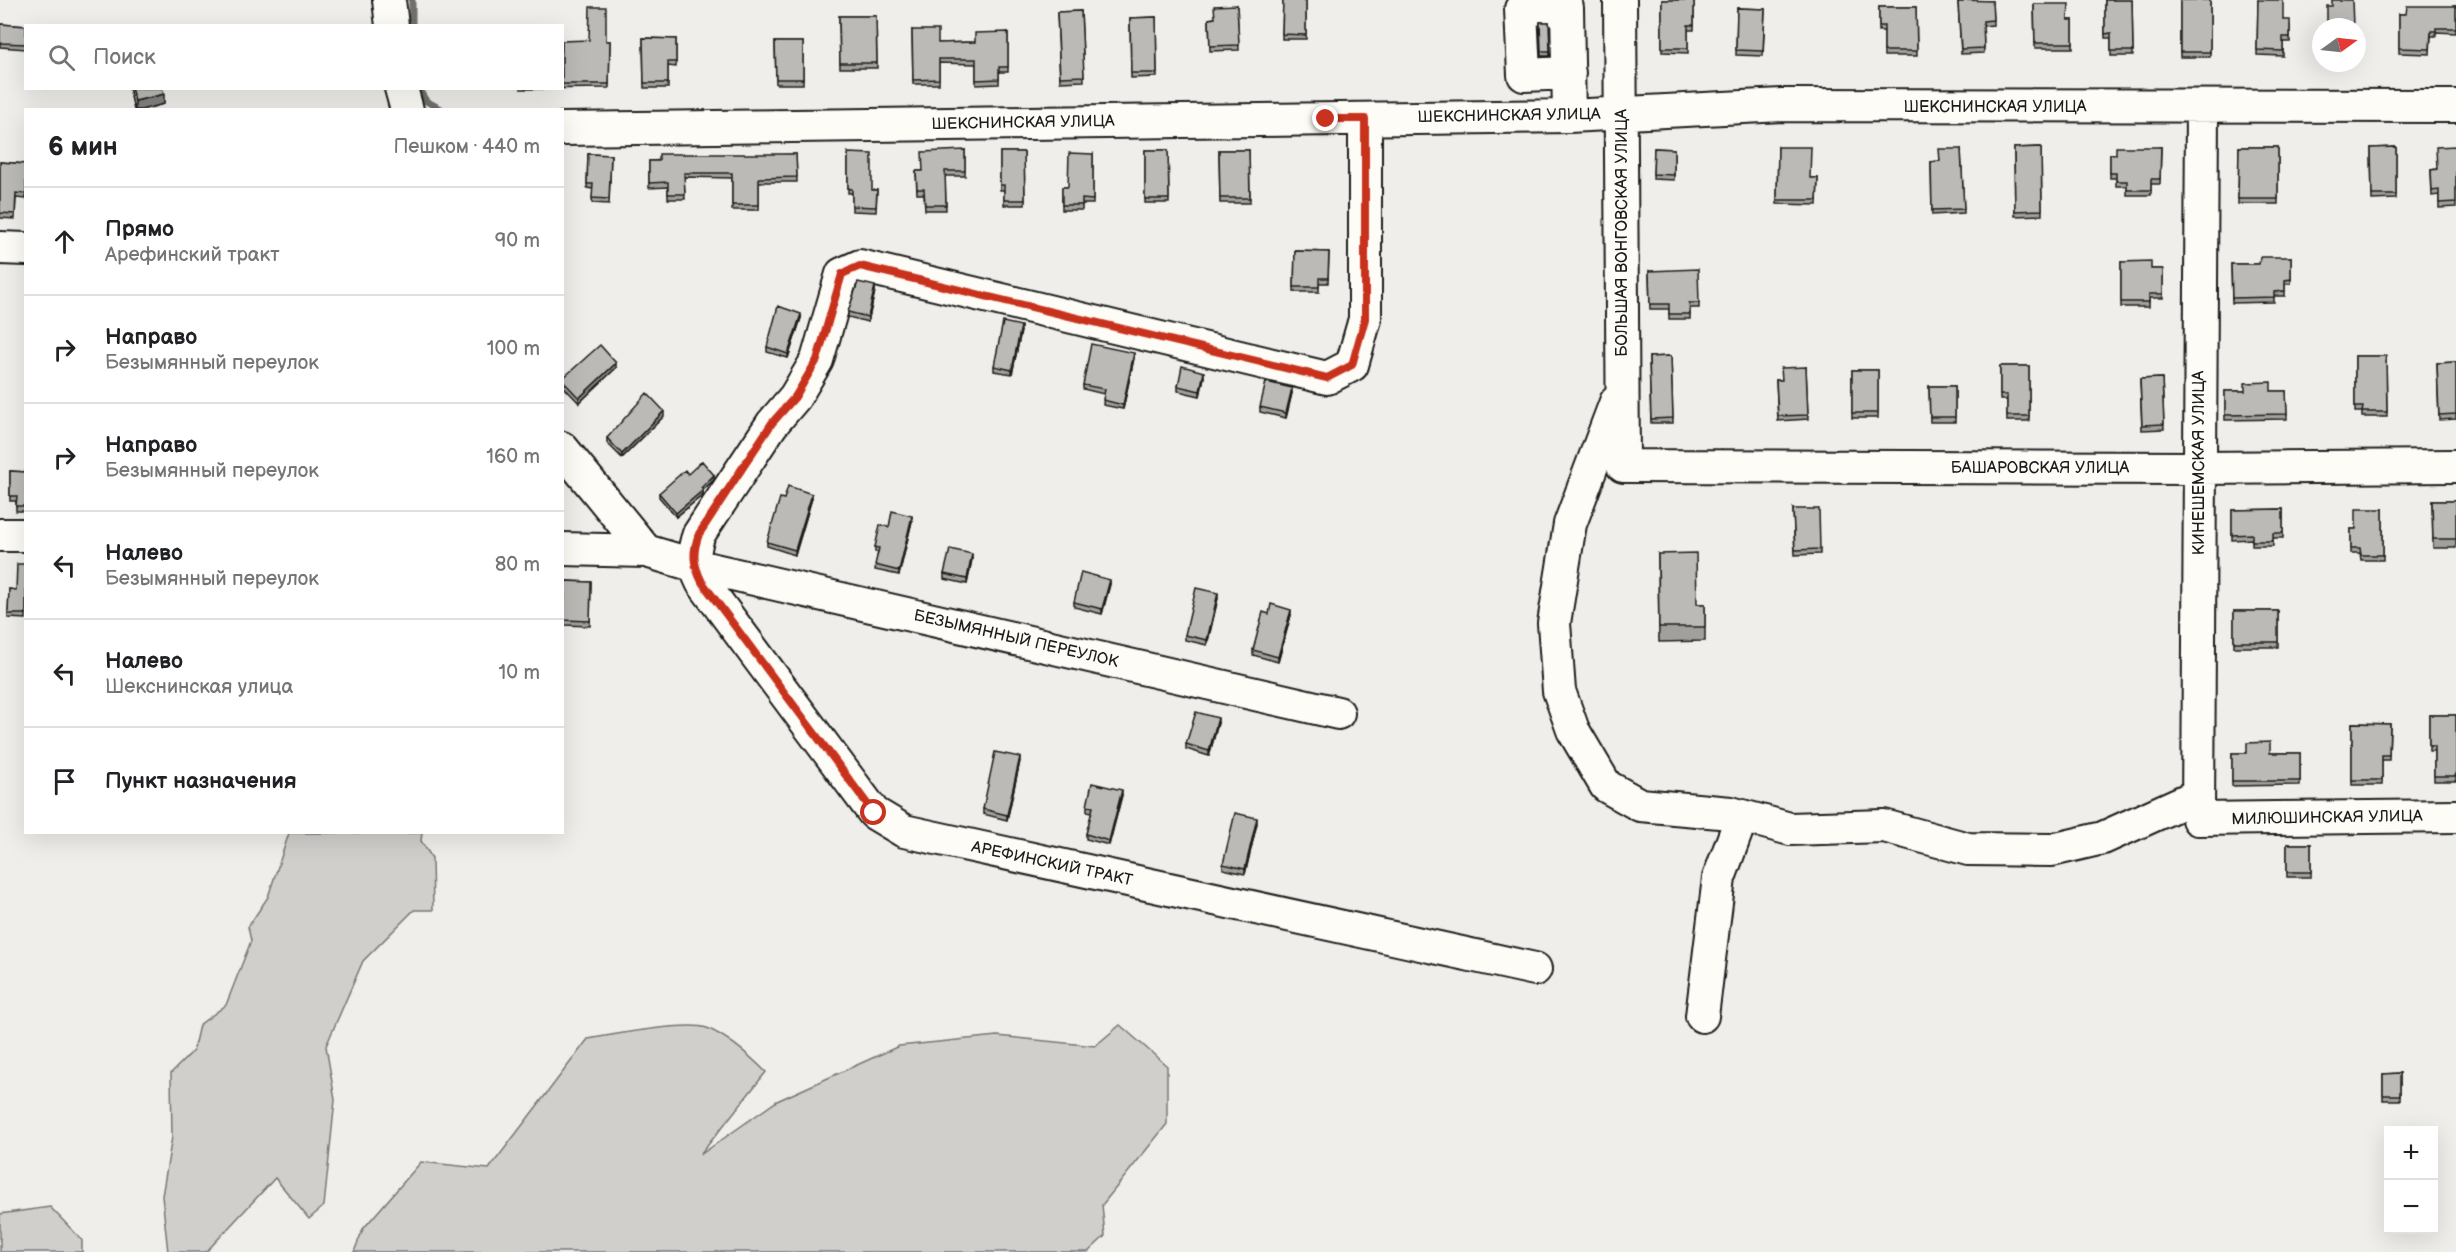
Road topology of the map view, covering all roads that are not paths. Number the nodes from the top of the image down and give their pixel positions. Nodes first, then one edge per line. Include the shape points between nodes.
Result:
1 (389, 0) edge
2 (1620, 0) edge
3 (392, 24) edge
4 (1569, 73) dead end
5 (402, 90) edge
6 (2456, 106) edge
7 (406, 108) edge
8 (2202, 108) junction
9 (1622, 112) junction
10 (1569, 116) junction
11 (1365, 119) junction
12 (564, 129) edge
13 (0, 248) edge
14 (24, 249) edge
15 (1623, 386) junction
16 (564, 450) edge
17 (1623, 466) joint
18 (2456, 466) edge
19 (2198, 468) junction
20 (0, 535) edge
21 (24, 535) edge
22 (564, 549) edge
23 (646, 550) junction
24 (693, 565) junction
25 (1338, 713) dead end
26 (2198, 807) junction
27 (1742, 816) junction
28 (2456, 816) edge
29 (1535, 969) dead end
30 (1702, 1016) dead end

1 - 3 street
2 - 9 street, БОЛЬШАЯ ВОНГОВСКАЯ УЛИЦА
4 - 10 street
5 - 7 street
6 - 8 street, ШЕКСНИНСКАЯ УЛИЦА
8 - 9 street, ШЕКСНИНСКАЯ УЛИЦА via 1782,105
8 - 19 street, КИНЕШЕМСКАЯ УЛИЦА
9 - 10 street, ШЕКСНИНСКАЯ УЛИЦА
9 - 15 street, БОЛЬШАЯ ВОНГОВСКАЯ УЛИЦА
10 - 11 street, ШЕКСНИНСКАЯ УЛИЦА
11 - 12 street, ШЕКСНИНСКАЯ УЛИЦА
11 - 24 street via 1365,319 1352,365 1327,378 860,266 842,274 817,360 699,534
13 - 14 street
15 - 17 street, БОЛЬШАЯ ВОНГОВСКАЯ УЛИЦА
15 - 27 street via 1570,524 1554,623 1559,691 1573,730 1606,786 1640,805
16 - 23 street
17 - 19 street, БАШАРОВСКАЯ УЛИЦА
18 - 19 street, БАШАРОВСКАЯ УЛИЦА
19 - 26 street, КИНЕШЕМСКАЯ УЛИЦА
20 - 21 street
22 - 23 street, БЕЗЫМЯННЫЙ ПЕРЕУЛОК
23 - 24 street, БЕЗЫМЯННЫЙ ПЕРЕУЛОК
24 - 25 street, БЕЗЫМЯННЫЙ ПЕРЕУЛОК
24 - 29 street, АРЕФИНСКИЙ ТРАКТ via 874,813 904,831
26 - 27 street via 2052,850 1968,849 1884,826 1790,829
26 - 28 street, МИЛЮШИНСКАЯ УЛИЦА
27 - 30 street via 1719,878

